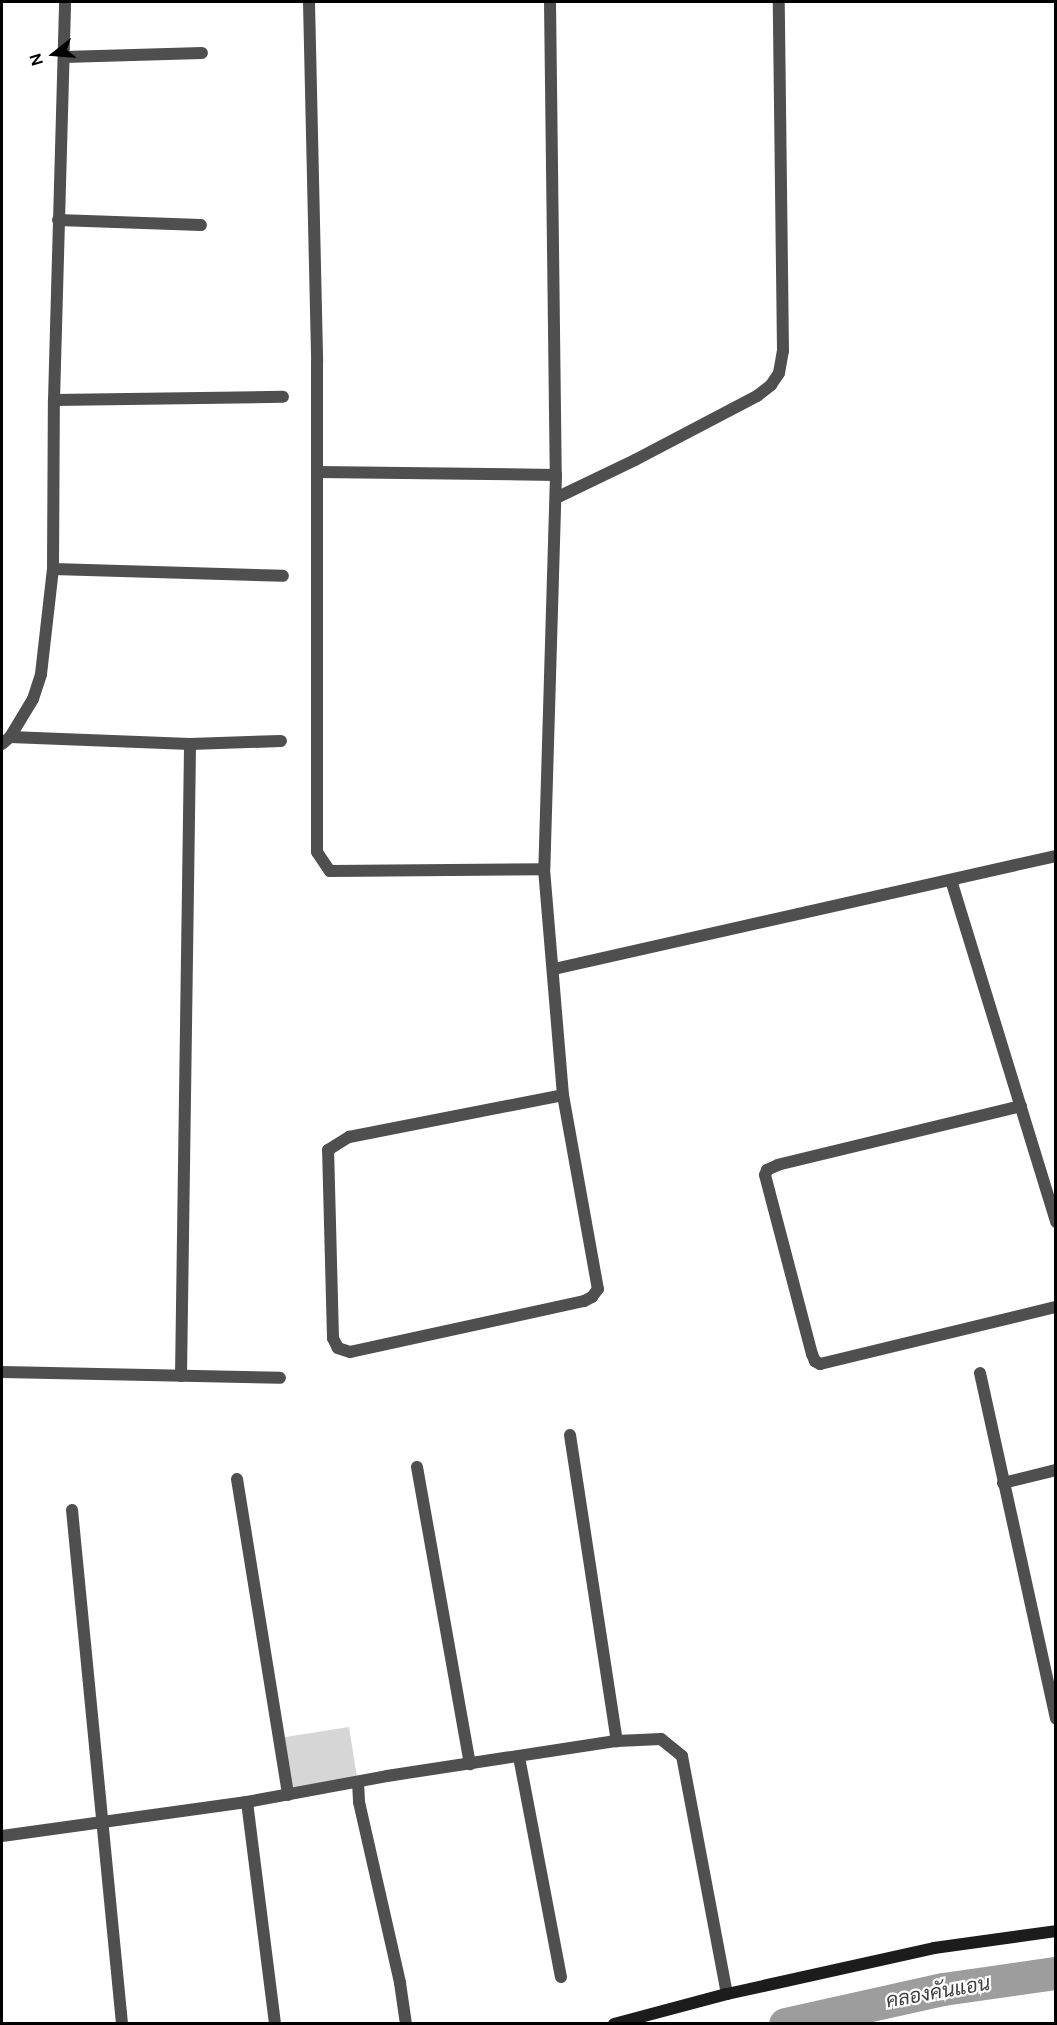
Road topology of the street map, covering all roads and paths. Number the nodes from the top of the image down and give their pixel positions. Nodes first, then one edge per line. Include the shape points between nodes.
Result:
1 (65, 2) edge
2 (309, 2) edge
3 (550, 2) edge
4 (779, 2) edge
5 (202, 53) dead end
6 (64, 57) junction
7 (58, 220) junction
8 (201, 225) dead end
9 (283, 397) dead end
10 (54, 400) junction
11 (317, 472) junction
12 (556, 475) junction
13 (556, 498) junction
14 (53, 569) junction
15 (283, 576) dead end
16 (6, 741) edge
17 (281, 741) dead end
18 (190, 744) junction
19 (1056, 856) edge
20 (544, 868) junction
21 (951, 880) junction
22 (554, 969) junction
23 (563, 1095) junction
24 (1021, 1106) junction
25 (1056, 1222) edge
26 (1056, 1307) edge
27 (2, 1372) edge
28 (980, 1373) dead end
29 (181, 1376) junction
30 (280, 1378) dead end
31 (570, 1435) dead end
32 (417, 1467) dead end
33 (1056, 1470) edge
34 (237, 1479) dead end
35 (1003, 1483) junction
36 (72, 1510) dead end
37 (1053, 1697) edge
38 (1056, 1719) edge
39 (618, 1741) junction
40 (519, 1757) junction
41 (470, 1764) junction
42 (358, 1782) junction
43 (288, 1795) junction
44 (247, 1802) junction
45 (104, 1821) junction
46 (2, 1836) edge
47 (1056, 1931) edge
48 (561, 1977) dead end
49 (727, 1994) junction
50 (122, 2024) edge
51 (275, 2024) edge
52 (406, 2024) edge
53 (614, 2024) edge

1 - 6 street
2 - 11 street
3 - 12 street
4 - 13 street via 783,351 779,373 757,396
5 - 6 street
6 - 7 street
7 - 8 street
7 - 10 street
9 - 10 street
10 - 14 street
11 - 12 street
11 - 20 street via 317,852 330,871
12 - 13 street
13 - 20 street
14 - 15 street
14 - 16 street via 41,674 33,699
16 - 18 street
17 - 18 street
18 - 29 street
19 - 21 street
20 - 22 street
21 - 22 street
21 - 24 street
22 - 23 street
23 - 23 street via 349,1137 328,1150 333,1338 338,1348 350,1352 592,1297 598,1282
24 - 25 street
24 - 26 street via 778,1165 765,1175 812,1354 820,1364
27 - 29 street
28 - 35 street
29 - 30 street
31 - 39 street
32 - 41 street
33 - 35 street
34 - 43 street
35 - 37 street
36 - 45 street
37 - 38 street
39 - 40 street
39 - 49 street via 661,1739 682,1756
40 - 41 street
40 - 48 street
41 - 42 street
42 - 43 street
42 - 52 street
43 - 44 street
44 - 45 street
44 - 51 street
45 - 46 street
45 - 50 street
47 - 49 street via 934,1948
49 - 53 street

